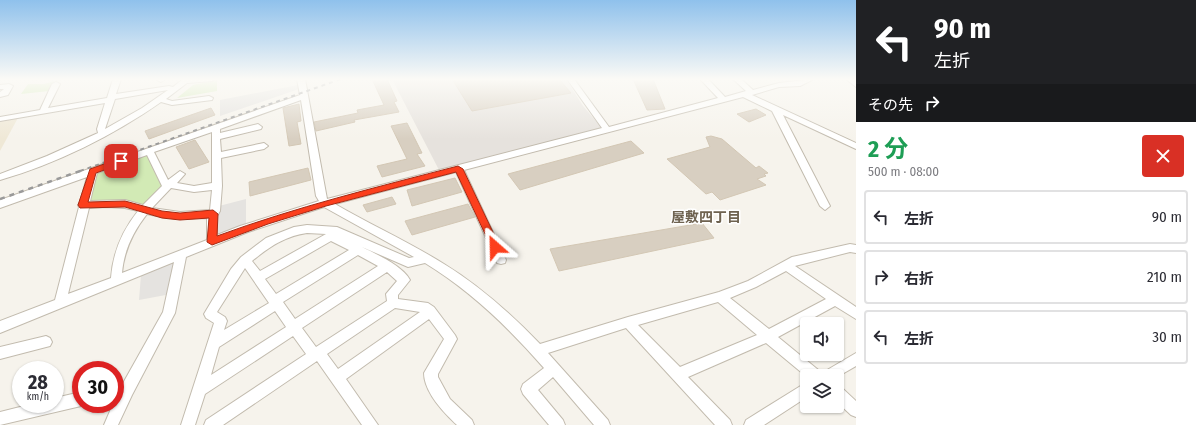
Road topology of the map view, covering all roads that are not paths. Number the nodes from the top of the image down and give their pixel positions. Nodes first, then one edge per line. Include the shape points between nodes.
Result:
1 (111, 98) edge
2 (49, 99) edge
3 (107, 99) edge
4 (203, 99) edge
5 (297, 99) edge
6 (304, 99) edge
7 (584, 99) edge
8 (729, 99) edge
9 (756, 99) edge
10 (161, 100) joint
11 (724, 100) joint
12 (776, 110) junction
13 (43, 111) junction
14 (0, 119) edge
15 (258, 127) dead end
16 (607, 130) junction
17 (216, 132) junction
18 (103, 134) junction
19 (264, 146) dead end
20 (856, 146) edge
21 (150, 151) junction
22 (217, 156) junction
23 (458, 169) junction
24 (93, 171) junction
25 (180, 174) dead end
26 (0, 177) edge
27 (169, 185) junction
28 (217, 186) junction
29 (325, 203) junction
30 (0, 204) edge
31 (83, 205) junction
32 (825, 206) dead end
33 (145, 210) junction
34 (213, 214) junction
35 (212, 242) junction
36 (856, 249) edge
37 (358, 250) junction
38 (181, 254) junction
39 (426, 258) junction
40 (245, 260) junction
41 (501, 260) dead end
42 (786, 265) junction
43 (386, 266) junction
44 (258, 278) junction
45 (116, 281) junction
46 (720, 297) junction
47 (836, 300) junction
48 (60, 303) junction
49 (276, 303) junction
50 (393, 303) junction
51 (430, 311) junction
52 (856, 314) edge
53 (628, 322) junction
54 (0, 327) edge
55 (294, 328) junction
56 (768, 336) junction
57 (46, 342) dead end
58 (214, 343) junction
59 (536, 351) junction
60 (0, 353) edge
61 (316, 354) junction
62 (856, 359) edge
63 (553, 369) junction
64 (808, 369) edge
65 (839, 369) edge
66 (677, 374) junction
67 (337, 378) junction
68 (124, 386) edge
69 (200, 389) junction
70 (800, 394) edge
71 (844, 400) edge
72 (72, 401) edge
73 (856, 410) edge
74 (115, 413) edge
75 (0, 420) edge
76 (367, 424) edge
77 (111, 425) edge
78 (188, 425) edge
79 (211, 425) edge
80 (467, 425) edge
81 (558, 425) edge
82 (603, 425) edge
83 (725, 425) edge
84 (751, 425) edge

1 - 18 street via 101,130
2 - 13 street
3 - 13 street
4 - 10 street via 172,103
5 - 17 street
6 - 29 street via 321,196
7 - 16 street
8 - 11 street
9 - 12 street
10 - 18 street
11 - 16 street
12 - 20 street
12 - 32 street
13 - 14 street
15 - 17 street
16 - 23 street
17 - 21 street
17 - 22 street
18 - 26 street via 61,154
19 - 22 street
21 - 24 street
21 - 27 street via 166,184
22 - 28 street
23 - 29 street
23 - 41 street
24 - 30 street
24 - 31 street
25 - 27 street
27 - 28 street via 194,189
27 - 33 street
28 - 34 street
29 - 35 street
29 - 39 street
31 - 33 street via 125,204
31 - 48 street
33 - 34 street via 180,216
33 - 45 street via 121,245 116,263
34 - 35 street
35 - 38 street
36 - 42 street via 850,248 796,260
37 - 43 street
37 - 44 street via 337,238 330,237
37 - 49 street
38 - 45 street
38 - 68 street via 169,312
39 - 40 street via 408,263 337,231 307,229 294,231 270,241
39 - 59 street via 485,299
40 - 44 street
40 - 58 street via 210,314 221,321
42 - 46 street via 752,284
42 - 47 street
43 - 50 street via 404,280 392,294
43 - 55 street
44 - 49 street
45 - 48 street
46 - 53 street
46 - 56 street
47 - 52 street
47 - 56 street
48 - 54 street
49 - 55 street
49 - 58 street
50 - 51 street via 424,307
50 - 61 street
51 - 67 street
51 - 80 street via 450,339 431,373 431,378 446,404
53 - 59 street
53 - 66 street
55 - 61 street
55 - 69 street
56 - 64 street
56 - 66 street
57 - 60 street
58 - 69 street
59 - 63 street
61 - 67 street
61 - 79 street
62 - 65 street
63 - 81 street via 528,390
63 - 82 street
66 - 83 street
67 - 76 street
69 - 78 street
70 - 84 street
71 - 73 street
72 - 75 street
74 - 77 street

